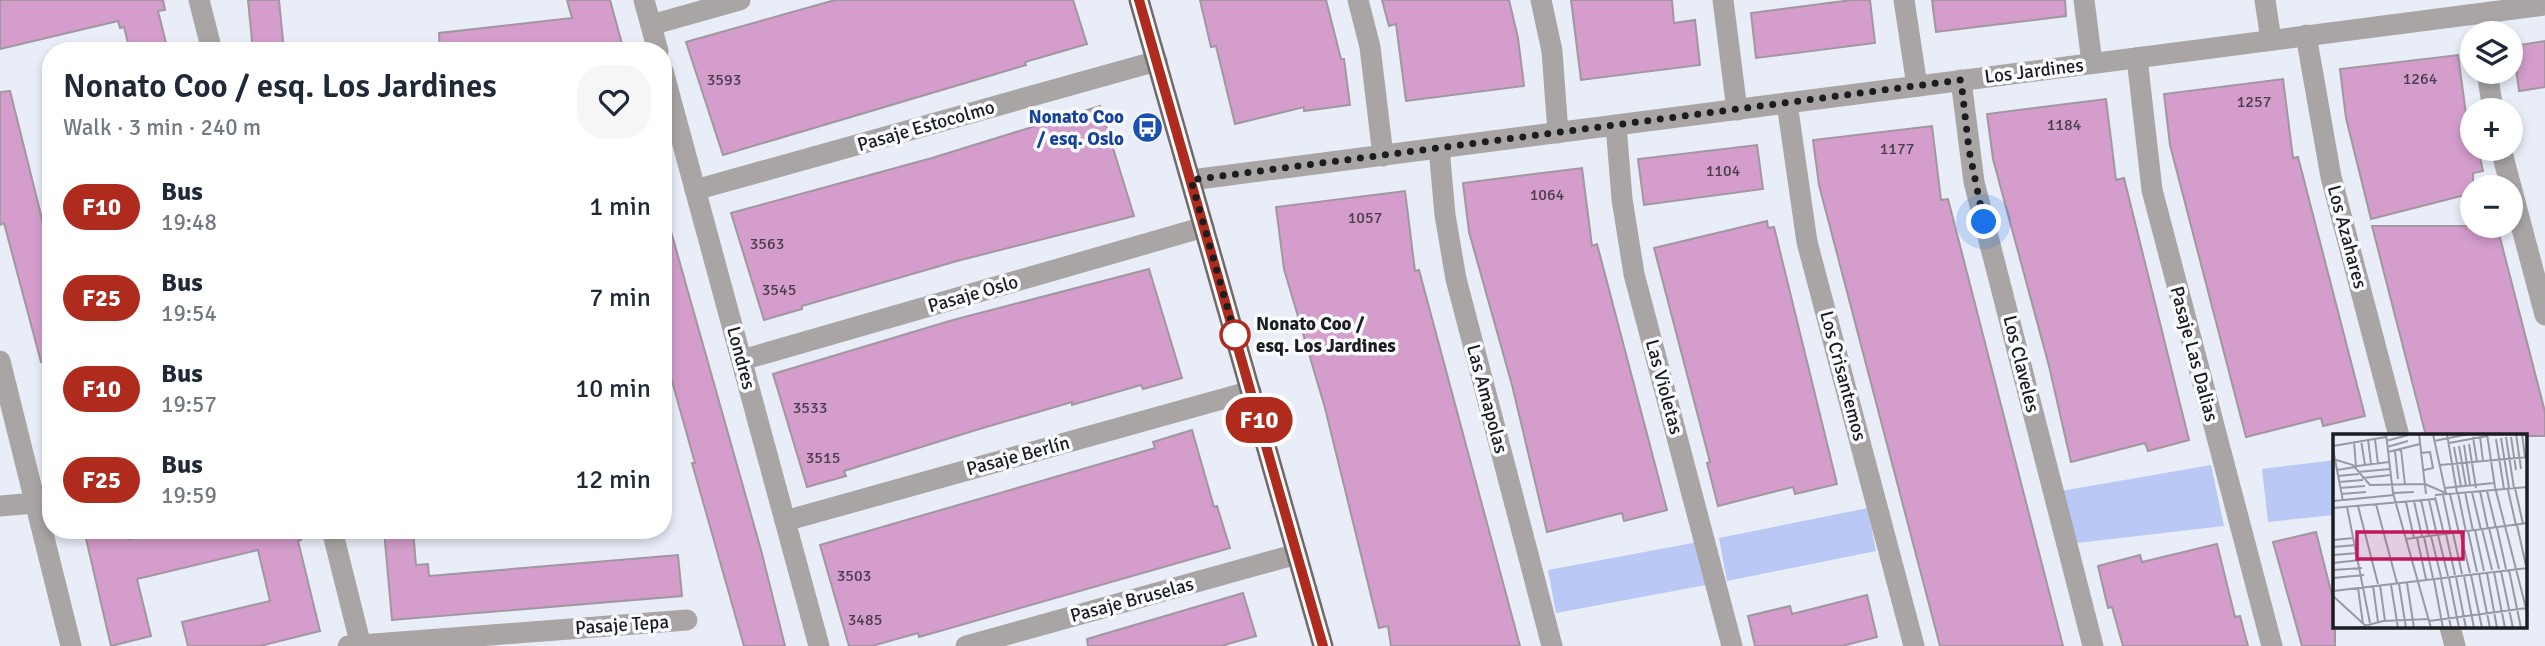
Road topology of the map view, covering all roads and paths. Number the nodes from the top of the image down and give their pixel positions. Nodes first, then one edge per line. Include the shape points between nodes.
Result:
1 (199, 0) edge
2 (644, 0) edge
3 (740, 0) edge
4 (1139, 0) edge
5 (1358, 0) edge
6 (1541, 0) edge
7 (1723, 0) edge
8 (1904, 0) edge
9 (2084, 0) edge
10 (2265, 0) edge
11 (2545, 5) edge
12 (2443, 9) edge
13 (2476, 21) edge
14 (2488, 21) edge
15 (651, 25) junction
16 (2306, 35) junction
17 (2272, 40) junction
18 (210, 42) edge
19 (656, 42) edge
20 (2137, 58) junction
21 (1157, 61) junction
22 (2092, 63) junction
23 (1961, 80) junction
24 (1917, 86) junction
25 (1787, 103) junction
26 (672, 104) edge
27 (1737, 110) junction
28 (1616, 125) junction
29 (1558, 133) junction
30 (1438, 148) junction
31 (1383, 156) junction
32 (1191, 180) junction
33 (695, 190) junction
34 (1204, 227) junction
35 (2523, 232) edge
36 (2545, 315) edge
37 (741, 360) junction
38 (0, 361) edge
39 (1251, 391) junction
40 (2398, 434) edge
41 (35, 503) junction
42 (0, 506) edge
43 (785, 521) junction
44 (42, 531) edge
45 (44, 539) edge
46 (334, 539) edge
47 (1297, 554) junction
48 (687, 620) dead end
49 (2449, 628) edge
50 (356, 645) edge
51 (71, 646) edge
52 (819, 646) edge
53 (966, 646) edge
54 (1323, 646) edge
55 (1552, 646) edge
56 (1732, 646) edge
57 (1914, 646) edge
58 (2094, 646) edge
59 (2272, 646) edge
60 (2455, 646) edge

1 - 18 street
2 - 15 street
3 - 15 street
4 - 21 main road
5 - 31 street via 1370,47
6 - 29 street via 1552,51
7 - 27 street
8 - 24 street
9 - 22 street
10 - 17 street
11 - 14 street, Los Jardines
12 - 13 street, Los Jardines
12 - 16 street, Los Jardines
15 - 19 street
16 - 17 street, Los Jardines
16 - 40 street, Los Azahares via 2328,165
17 - 20 street, Los Jardines
20 - 22 street, Los Jardines
20 - 59 street, Pasaje Las Dalias via 2145,147 2158,216
21 - 32 main road
21 - 33 street, Pasaje Estocolmo
22 - 23 street, Los Jardines
23 - 24 street, Los Jardines
23 - 58 street, Los Claveles via 1974,182
24 - 25 street, Los Jardines
25 - 27 street, Los Jardines
25 - 57 street, Los Crisantemos via 1807,242
26 - 33 street, Londres
27 - 28 street, Los Jardines
28 - 29 street, Los Jardines
28 - 56 street, Las Violetas via 1634,274
29 - 30 street, Los Jardines
30 - 31 street, Los Jardines
30 - 55 street, Las Amapolas via 1456,279
31 - 32 street, Los Jardines
32 - 34 main road
33 - 37 street, Londres
34 - 37 street, Pasaje Oslo
34 - 39 main road
35 - 36 street
37 - 43 street, Londres
38 - 41 street
39 - 43 street, Pasaje Berlín
39 - 47 main road
41 - 42 street
41 - 44 street
43 - 52 street, Londres
45 - 51 street
46 - 50 street
47 - 53 street, Pasaje Bruselas
47 - 54 main road
48 - 50 street, Pasaje Tepa
49 - 60 street

